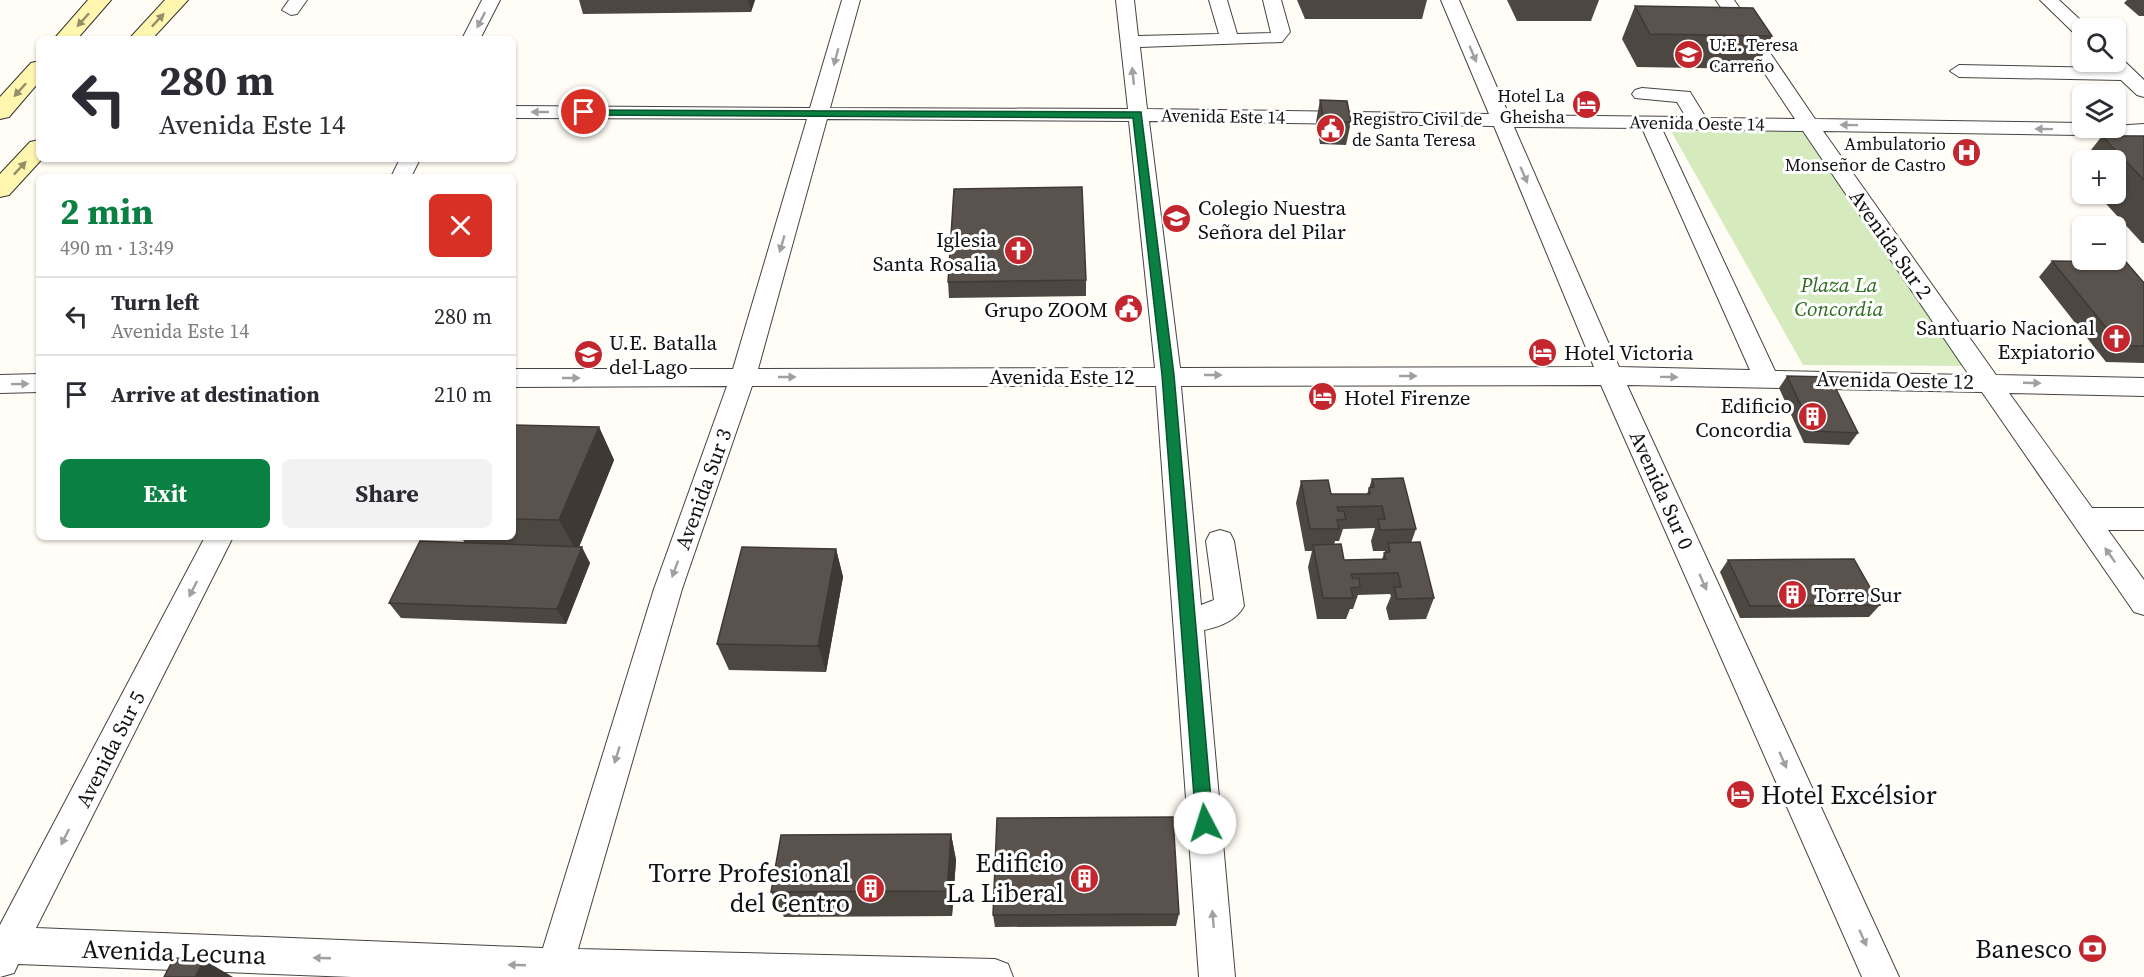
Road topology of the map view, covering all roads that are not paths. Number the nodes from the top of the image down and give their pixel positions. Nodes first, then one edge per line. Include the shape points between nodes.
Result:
1 (100, 0) edge
2 (177, 0) edge
3 (491, 0) edge
4 (851, 0) edge
5 (1125, 0) edge
6 (1218, 0) edge
7 (1272, 0) edge
8 (1450, 0) edge
9 (1725, 0) edge
10 (2049, 0) edge
11 (2072, 22) edge
12 (68, 36) edge
13 (143, 36) edge
14 (473, 36) edge
15 (1229, 39) junction
16 (1130, 42) junction
17 (2072, 69) edge
18 (36, 71) edge
19 (1959, 71) dead end
20 (2124, 72) edge
21 (2144, 91) edge
22 (1642, 94) dead end
23 (0, 112) edge
24 (516, 112) edge
25 (821, 113) junction
26 (1137, 115) junction
27 (1501, 121) junction
28 (1649, 122) junction
29 (1700, 123) junction
30 (1808, 124) junction
31 (2144, 130) edge
32 (36, 150) edge
33 (0, 189) edge
34 (1168, 375) junction
35 (1610, 376) junction
36 (743, 377) junction
37 (516, 378) edge
38 (1766, 378) junction
39 (1987, 381) junction
40 (36, 383) edge
41 (0, 384) edge
42 (2144, 387) edge
43 (2085, 519) junction
44 (2144, 519) edge
45 (217, 540) edge
46 (1220, 541) dead end
47 (2144, 603) edge
48 (1188, 620) junction
49 (3, 951) edge
50 (555, 972) edge
51 (995, 977) edge
52 (1217, 977) edge
53 (1881, 977) edge

1 -> 12 main road
13 -> 2 main road
3 -> 14 street
4 -> 25 street, Avenida Sur 3
5 - 16 street
6 - 15 street
7 - 15 street via 1280,36
8 -> 27 street, Avenida Sur 0
9 - 30 street, Avenida Sur 2
10 - 11 street
15 - 16 street
26 -> 16 street
17 - 19 street
18 -> 23 main road
20 - 21 street
22 - 29 street via 1683,96
25 -> 24 street, Avenida Este 14
25 - 26 street, Avenida Este 14
25 -> 36 street, Avenida Sur 3
26 - 27 street, Avenida Este 14
26 - 34 street
27 - 28 street, Avenida Oeste 14
27 -> 35 street, Avenida Sur 0
28 - 29 street, Avenida Oeste 14
28 - 38 street
29 - 30 street, Avenida Oeste 14
31 -> 30 street, Avenida Oeste 14
30 - 39 street, Avenida Sur 2
33 -> 32 main road
34 -> 35 street, Avenida Este 12
36 -> 34 street, Avenida Este 12
34 - 48 street
35 -> 38 street, Avenida Oeste 12
35 -> 53 street, Avenida Sur 0
37 -> 36 street, Avenida Este 12
36 -> 50 street, Avenida Sur 3 via 668,589
38 - 39 street, Avenida Oeste 12
39 -> 42 street, Avenida Oeste 12
39 - 43 street, Avenida Sur 2
41 -> 40 street
43 - 44 street
47 -> 43 street, Avenida Sur 2
45 -> 49 street, Avenida Sur 5
46 - 48 street via 1229,606 1212,616
52 -> 48 street
50 -> 49 street, Avenida Lecuna
50 - 51 street, Avenida Lecuna

